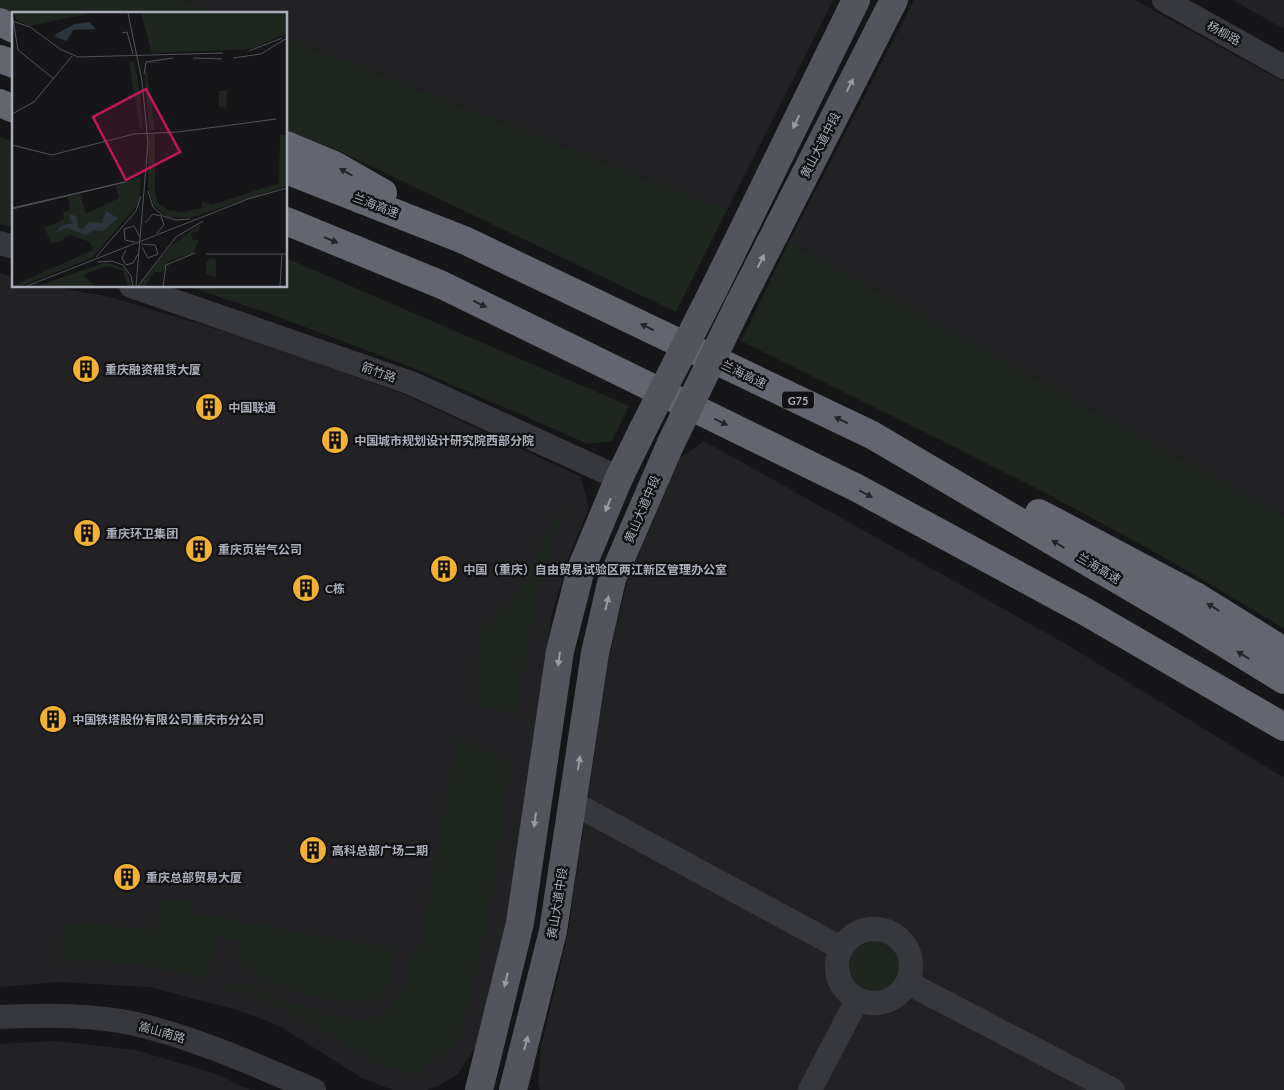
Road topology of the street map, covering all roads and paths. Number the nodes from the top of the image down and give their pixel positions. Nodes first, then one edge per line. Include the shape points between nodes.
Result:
1 (856, 0) edge
2 (894, 0) edge
3 (1164, 0) edge
4 (1190, 0) edge
5 (0, 22) edge
6 (12, 28) edge
7 (1284, 53) edge
8 (0, 59) edge
9 (12, 63) edge
10 (1284, 67) edge
11 (0, 103) edge
12 (12, 107) edge
13 (288, 146) edge
14 (288, 171) edge
15 (288, 222) edge
16 (464, 240) junction
17 (0, 243) edge
18 (12, 247) edge
19 (137, 288) edge
20 (872, 435) junction
21 (618, 478) junction
22 (1284, 651) edge
23 (1284, 680) edge
24 (1280, 725) edge
25 (573, 803) junction
26 (841, 948) junction
27 (908, 983) junction
28 (857, 1000) junction
29 (0, 1017) edge
30 (314, 1090) edge
31 (478, 1090) edge
32 (513, 1090) edge
33 (810, 1090) edge
34 (1113, 1090) edge

1 -> 21 main road, bridge
25 -> 2 main road, 黄山大道中段, bridge via 595,653 612,579 671,443
3 - 10 street, 杨柳路
4 - 7 street, 杨柳路
5 - 6 highway
8 - 9 highway
11 - 12 highway
16 -> 13 highway via 334,165
14 - 16 highway, 兰海高速 / G75
15 -> 24 highway via 442,285 857,488 1086,612
20 -> 16 highway, 兰海高速 / G75
17 - 18 street
19 - 21 street, 箭竹路 via 411,383
22 -> 20 highway via 1194,595 1050,518
23 -> 20 highway, 兰海高速 / G75
21 -> 31 main road via 581,569 560,651 520,923
25 - 26 street
32 -> 25 main road, 黄山大道中段 via 553,931
26 - 27 street via 848,938 872,928 897,936 910,957
26 - 28 street via 837,972 847,993
27 - 28 street via 890,1000 868,1003
27 - 34 street
28 - 33 street
29 - 30 street, 嵩山南路 via 61,1015 142,1025 221,1050

